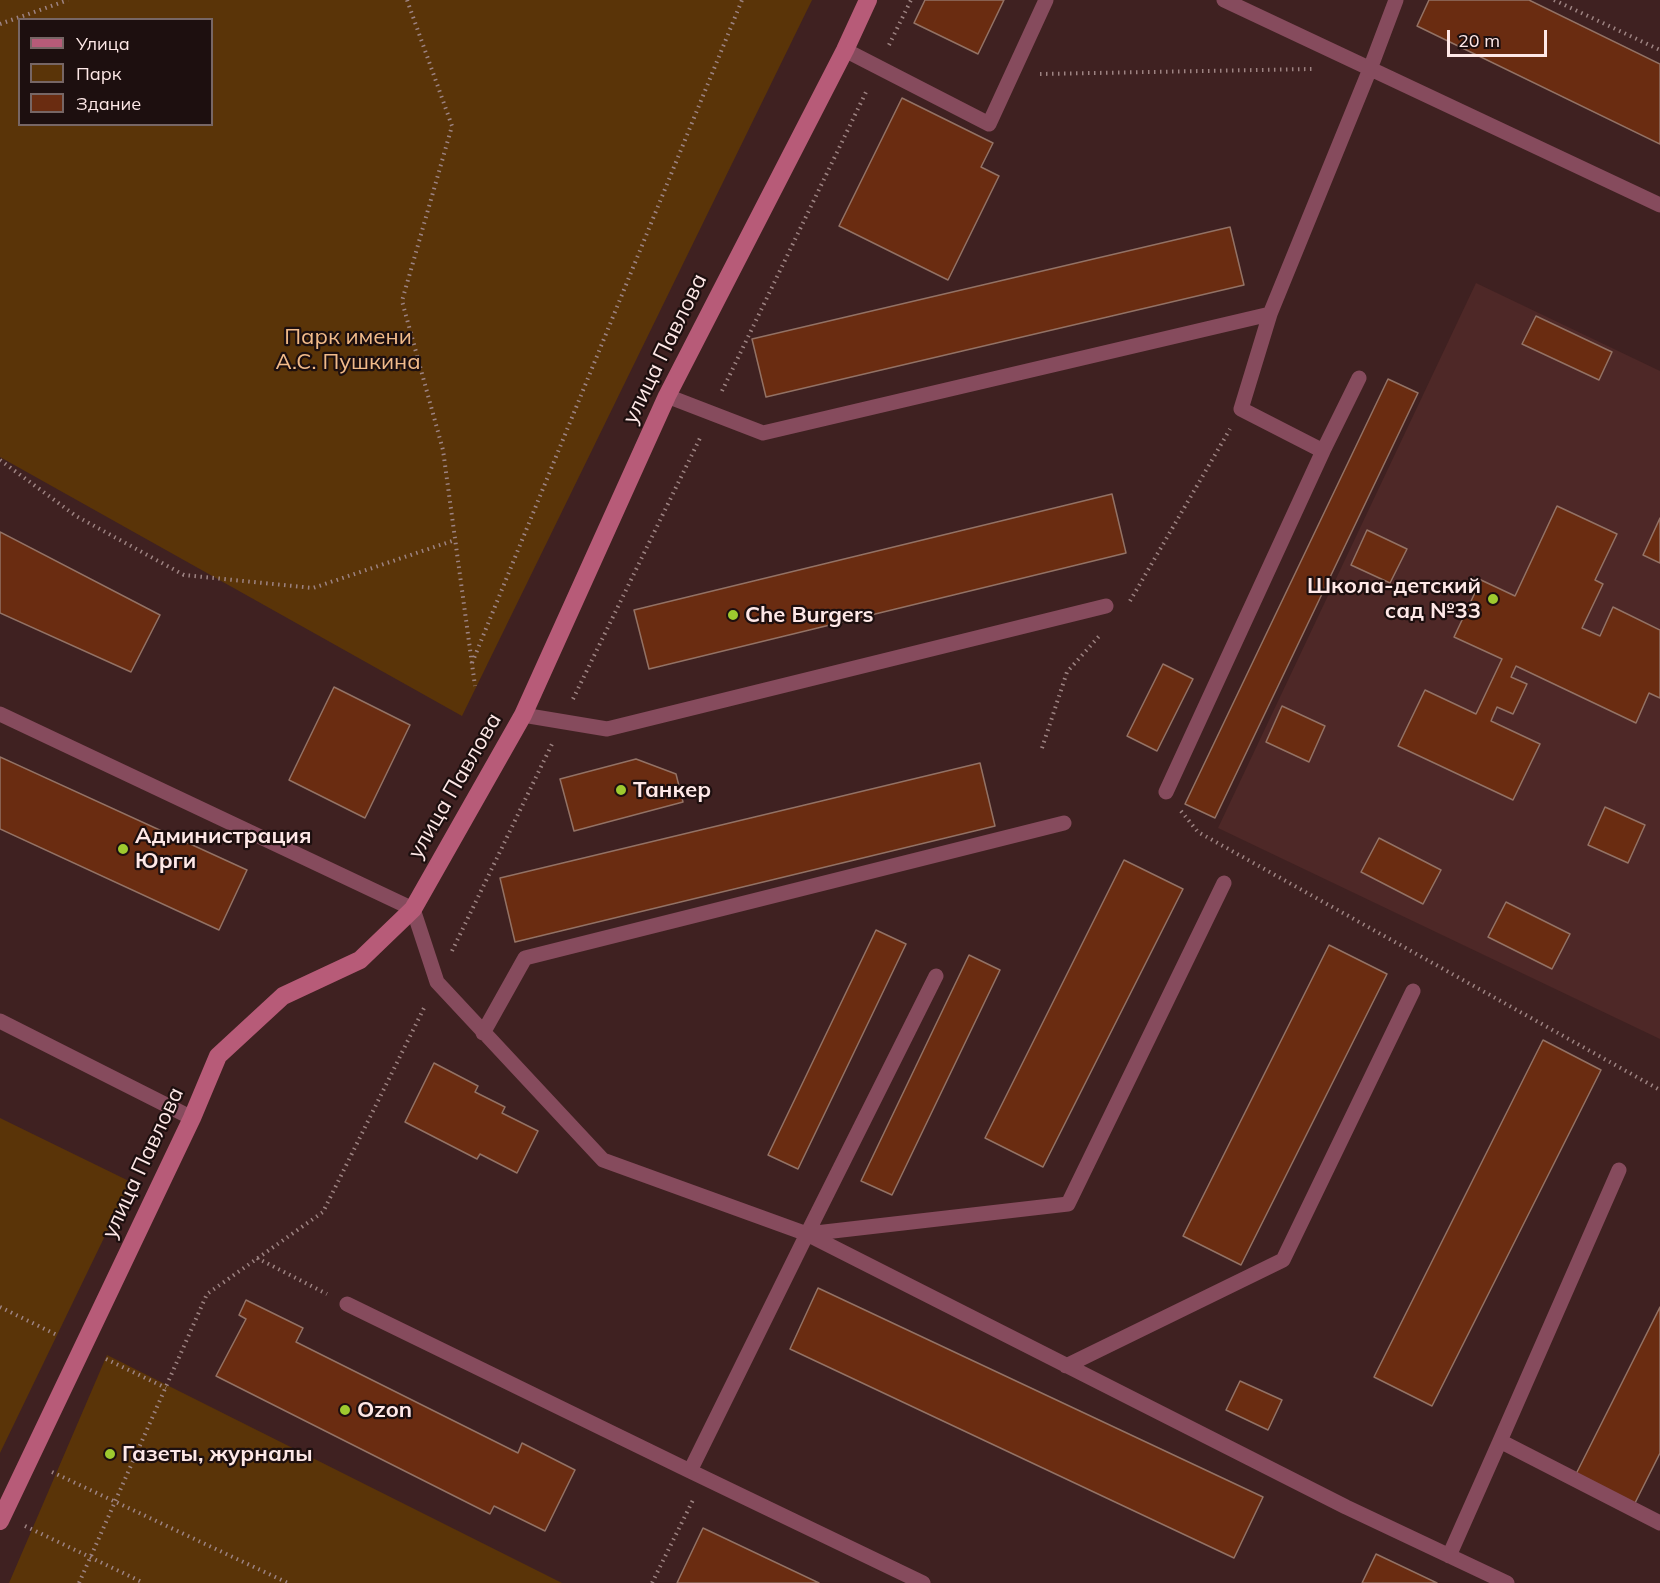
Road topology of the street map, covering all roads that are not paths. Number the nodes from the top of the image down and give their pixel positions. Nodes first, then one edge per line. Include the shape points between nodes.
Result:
1 (868, 0) edge
2 (1046, 0) edge
3 (1224, 0) edge
4 (1395, 0) edge
5 (845, 50) junction
6 (1370, 69) junction
7 (1660, 205) edge
8 (1270, 314) junction
9 (1359, 378) dead end
10 (667, 396) junction
11 (1323, 451) junction
12 (1106, 606) dead end
13 (0, 714) edge
14 (523, 715) junction
15 (1166, 792) road end
16 (1064, 823) dead end
17 (1224, 884) dead end
18 (413, 909) junction
19 (936, 976) dead end
20 (1413, 991) dead end
21 (0, 1021) edge
22 (483, 1033) junction
23 (192, 1118) junction
24 (1619, 1170) dead end
25 (807, 1234) junction
26 (347, 1304) road end
27 (1066, 1366) junction
28 (1500, 1441) junction
29 (690, 1471) junction
30 (1, 1518) edge
31 (1660, 1523) edge
32 (1449, 1556) junction
33 (923, 1583) edge
34 (1508, 1583) edge

1 - 5 street, улица Павлова
2 - 5 lane via 989,124
3 - 6 lane
4 - 6 lane
5 - 10 street, улица Павлова
6 - 7 lane
6 - 8 lane
8 - 10 lane via 763,433
8 - 11 lane via 1241,409
9 - 11 lane
10 - 14 street, улица Павлова
11 - 15 lane
12 - 14 lane via 607,729
13 - 18 lane
14 - 18 street, улица Павлова
16 - 22 lane via 525,958
17 - 25 lane via 1068,1203
18 - 22 lane via 437,982
18 - 23 street, улица Павлова via 360,960 274,1003 218,1056
19 - 25 lane
20 - 27 lane via 1283,1260
21 - 23 lane
22 - 25 lane via 603,1160
23 - 30 street, улица Павлова
24 - 28 lane
25 - 27 lane
25 - 29 lane
26 - 29 lane
27 - 32 lane
28 - 31 lane
28 - 32 lane
29 - 33 lane
32 - 34 lane

